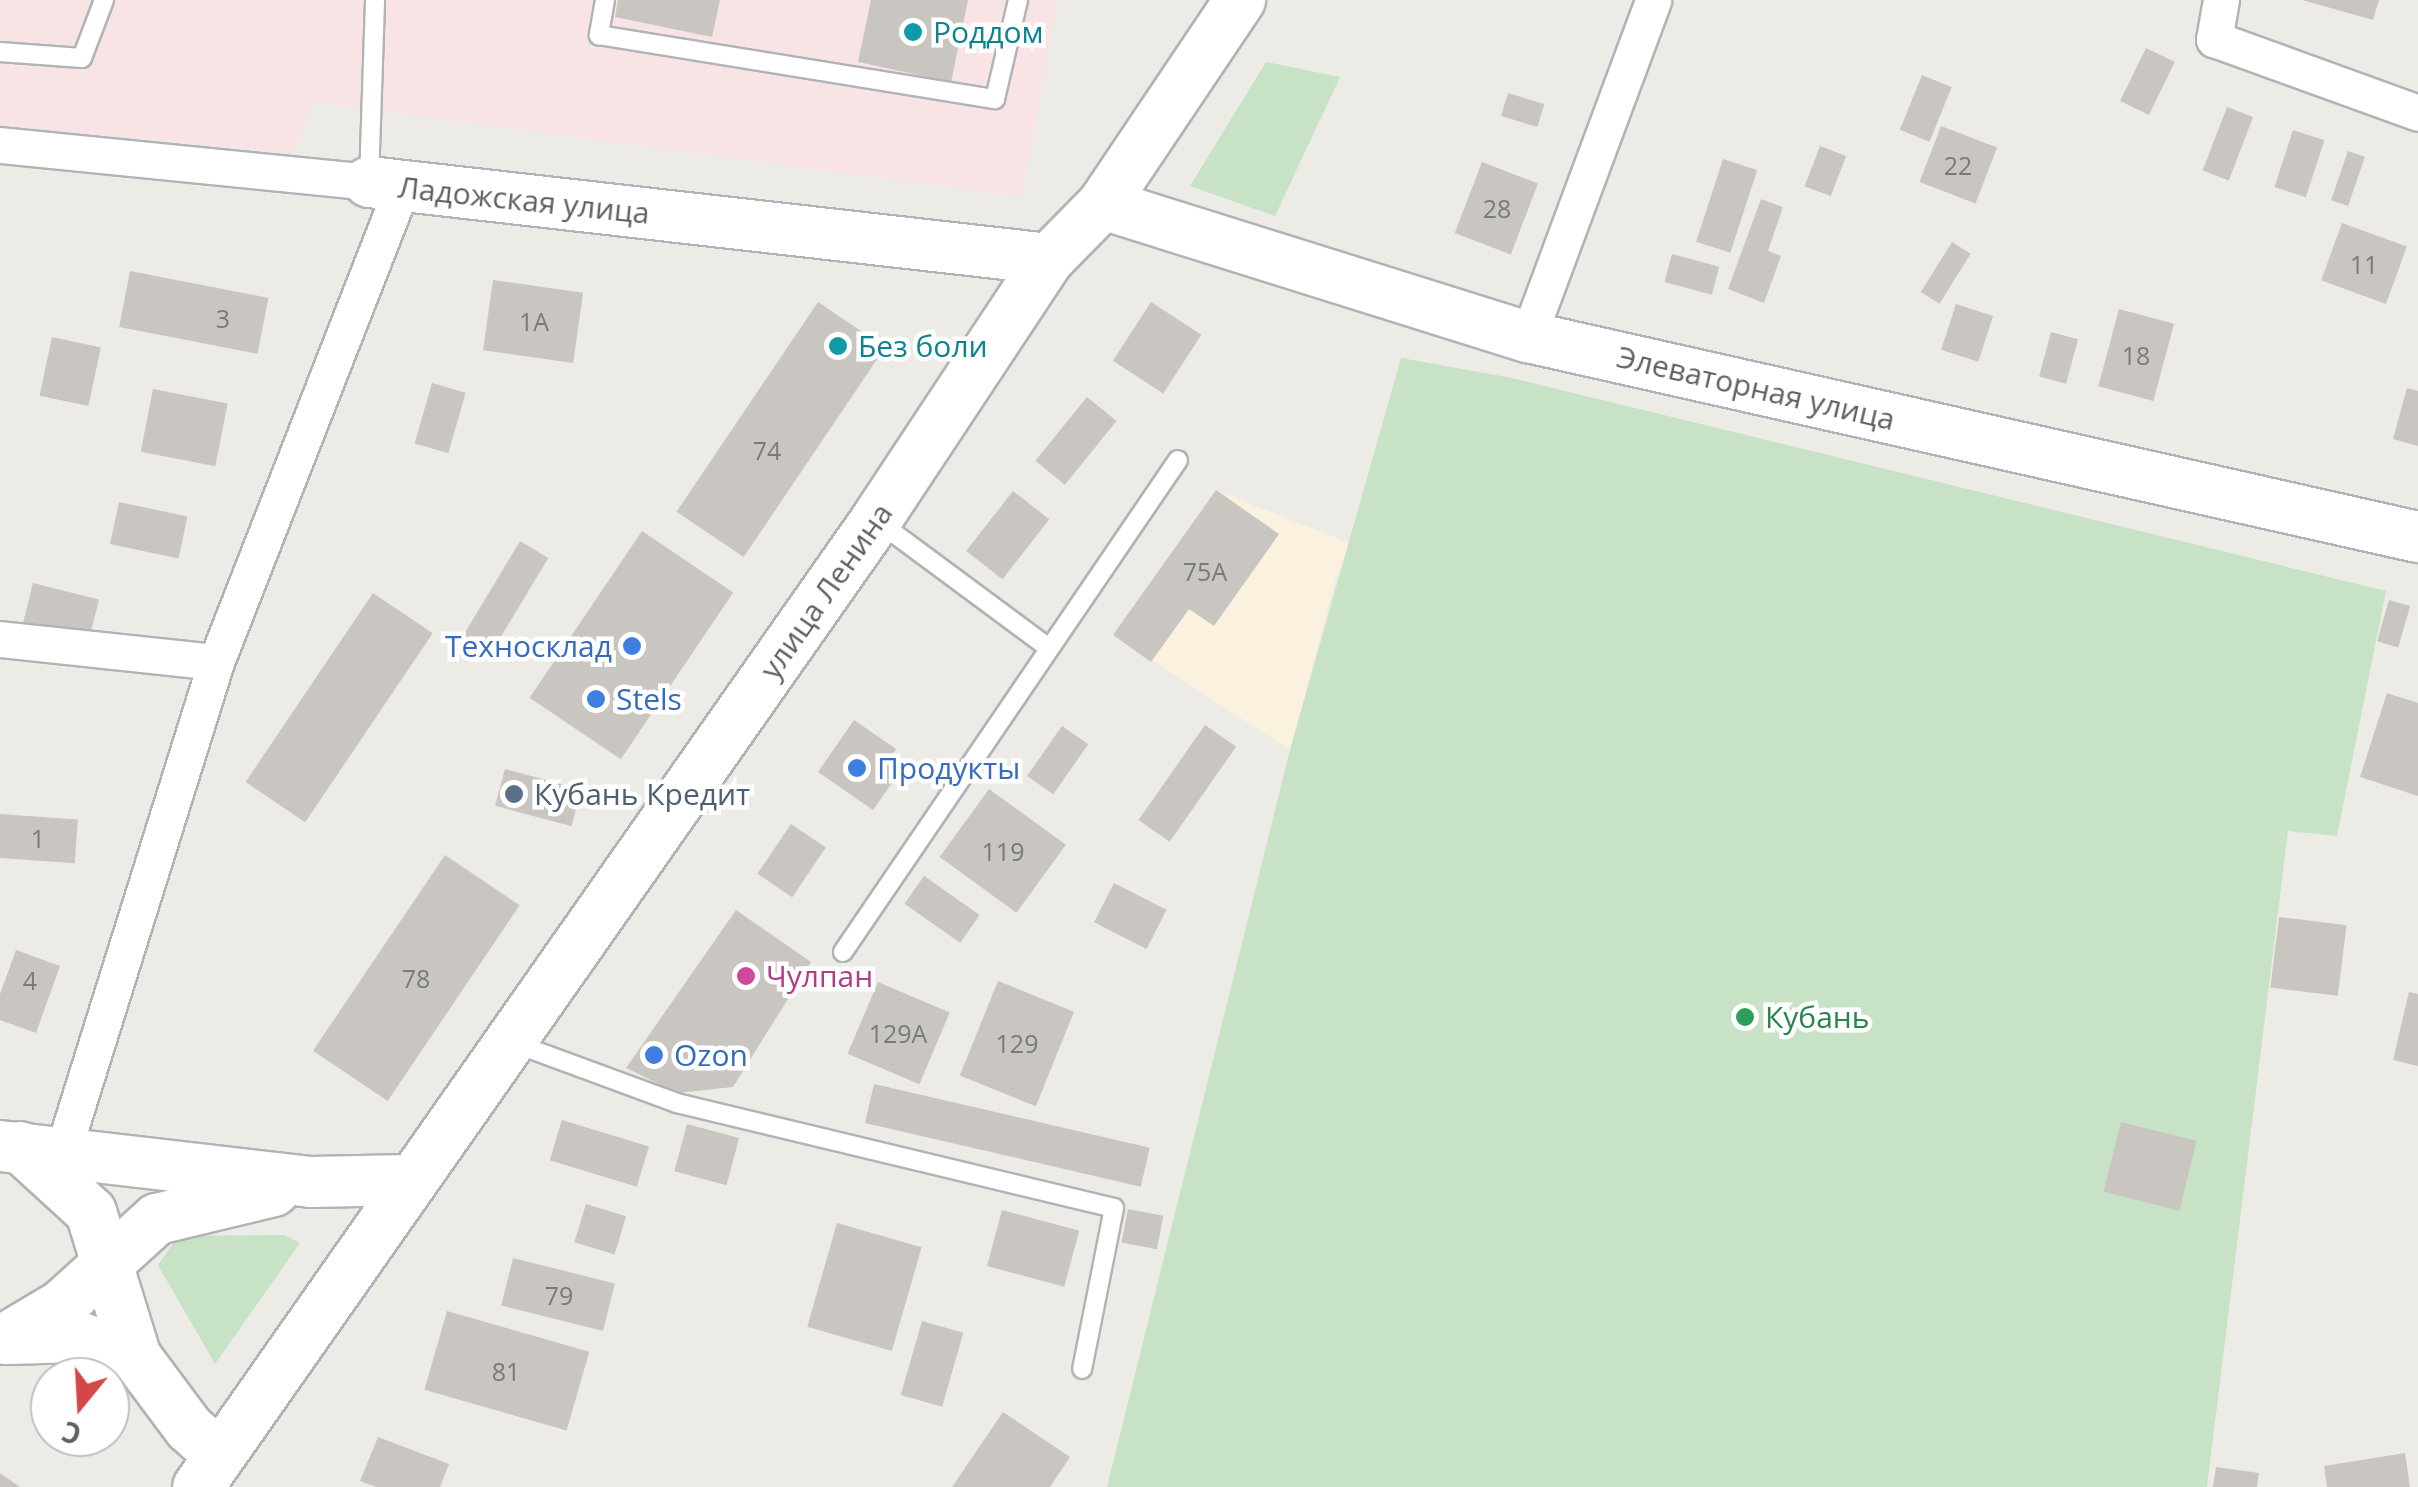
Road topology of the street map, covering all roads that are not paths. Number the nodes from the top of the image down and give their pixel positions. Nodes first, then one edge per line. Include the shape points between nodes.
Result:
1 (104, 0) edge
2 (375, 0) edge
3 (605, 0) edge
4 (1018, 0) edge
5 (1240, 0) edge
6 (1653, 0) edge
7 (2221, 0) edge
8 (0, 52) edge
9 (2418, 113) edge
10 (0, 145) edge
11 (386, 185) junction
12 (1103, 204) junction
13 (1048, 258) junction
14 (1528, 337) junction
15 (1178, 460) dead end
16 (876, 520) junction
17 (2418, 537) edge
18 (0, 639) edge
19 (1049, 648) junction
20 (216, 662) junction
21 (843, 952) dead end
22 (514, 1042) junction
23 (27, 1149) edge
24 (408, 1180) junction
25 (310, 1182) junction
26 (105, 1266) junction
27 (2, 1340) edge
28 (136, 1357) junction
29 (1082, 1369) dead end
30 (208, 1471) edge

1 - 8 lane via 82,58
2 - 11 lane
3 - 4 lane via 599,35 995,99
5 - 12 street, улица Ленина
6 - 14 street
7 - 9 street via 2214,39
10 - 11 street, Ладожская улица
11 - 13 street, Ладожская улица
11 - 20 street
12 - 13 street, улица Ленина
12 - 14 street, Элеваторная улица
13 - 16 street, улица Ленина
14 - 17 street, Элеваторная улица
15 - 19 lane
16 - 19 lane
16 - 22 street, улица Ленина
18 - 20 street
19 - 21 lane
20 - 23 street
22 - 24 street, улица Ленина
22 - 29 lane via 677,1102 1114,1208
23 - 25 street
23 - 26 street via 91,1212
24 - 25 street
24 - 30 street, улица Ленина
25 - 26 street via 158,1219
26 - 27 street via 62,1304
26 - 28 street
27 - 28 street via 79,1337
28 - 30 street via 189,1428

